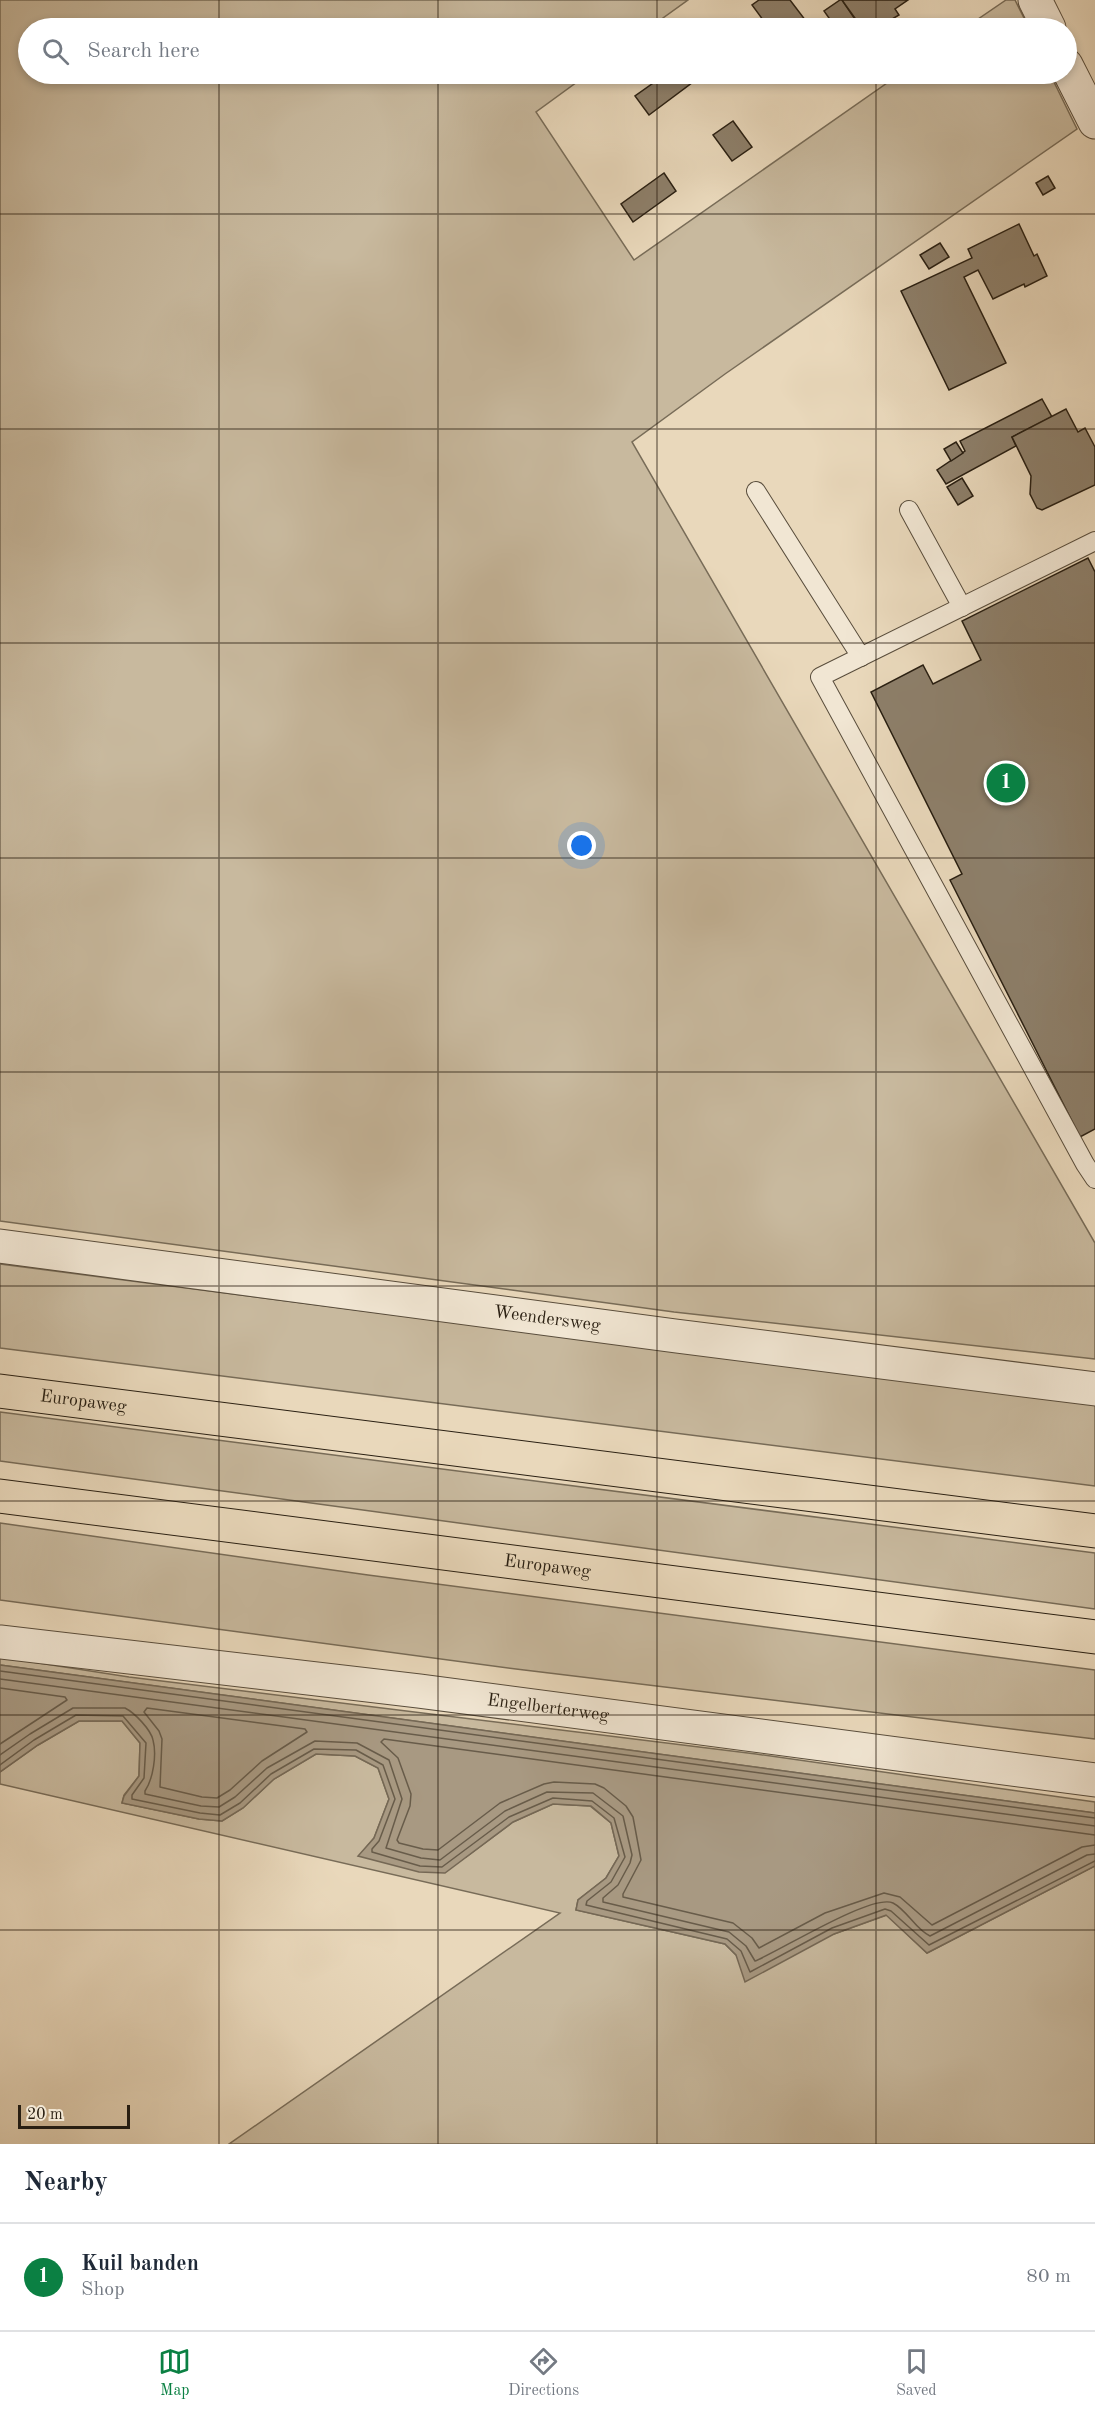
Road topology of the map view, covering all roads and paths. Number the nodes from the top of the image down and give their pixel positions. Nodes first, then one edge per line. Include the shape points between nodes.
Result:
1 (1035, 0) edge
2 (1044, 18) edge
3 (1076, 84) edge
4 (1095, 122) edge
5 (756, 492) dead end
6 (909, 510) dead end
7 (1095, 542) edge
8 (962, 607) junction
9 (861, 657) junction
10 (1095, 1179) edge
11 (0, 1246) edge
12 (1095, 1389) edge
13 (0, 1391) edge
14 (0, 1496) edge
15 (1095, 1531) edge
16 (1095, 1637) edge
17 (0, 1642) edge
18 (1095, 1780) edge

1 - 2 street
3 - 4 street
5 - 9 lane
6 - 8 lane
7 - 8 lane
8 - 9 lane
9 - 10 lane via 820,677
11 - 12 street, Weendersweg
13 - 15 highway, Europaweg
14 - 16 highway, Europaweg
17 - 18 street, Engelberterweg via 418,1691

